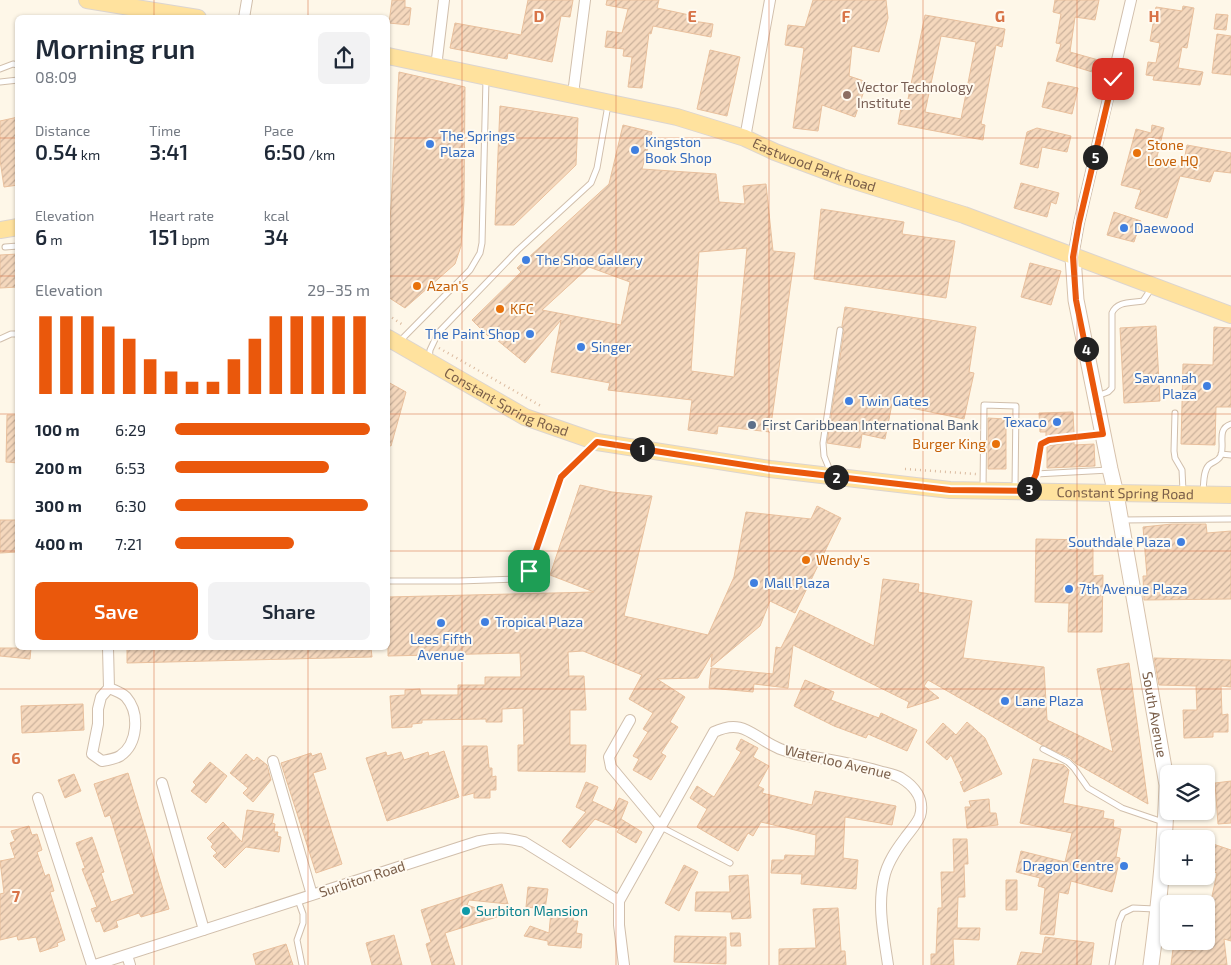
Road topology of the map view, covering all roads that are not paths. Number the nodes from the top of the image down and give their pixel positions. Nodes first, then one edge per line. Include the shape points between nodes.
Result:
1 (87, 0) edge
2 (247, 0) edge
3 (444, 0) edge
4 (585, 0) edge
5 (770, 0) edge
6 (1131, 0) edge
7 (180, 15) edge
8 (244, 15) edge
9 (390, 56) edge
10 (15, 64) edge
11 (436, 66) junction
12 (0, 69) edge
13 (486, 76) junction
14 (15, 80) edge
15 (0, 82) edge
16 (573, 94) junction
17 (608, 102) junction
18 (745, 138) junction
19 (15, 227) edge
20 (0, 230) edge
21 (15, 246) edge
22 (5, 247) dead end
23 (1073, 257) junction
24 (1153, 286) junction
25 (1231, 315) edge
26 (840, 330) dead end
27 (15, 334) edge
28 (0, 339) edge
29 (392, 341) edge
30 (429, 362) junction
31 (1096, 397) junction
32 (1174, 414) dead end
33 (1231, 424) edge
34 (1103, 434) junction
35 (597, 442) junction
36 (1221, 454) junction
37 (1231, 454) edge
38 (1110, 470) junction
39 (1036, 474) junction
40 (832, 476) junction
41 (983, 491) junction
42 (1021, 491) junction
43 (1116, 494) junction
44 (1183, 495) junction
45 (1203, 495) junction
46 (1231, 495) edge
47 (1231, 519) edge
48 (1121, 520) junction
49 (390, 581) edge
50 (108, 650) edge
51 (109, 688) junction
52 (630, 720) dead end
53 (1043, 749) dead end
54 (273, 761) dead end
55 (162, 783) dead end
56 (38, 798) dead end
57 (1166, 822) junction
58 (661, 827) junction
59 (730, 864) dead end
60 (312, 895) junction
61 (298, 900) junction
62 (619, 901) junction
63 (1158, 909) junction
64 (204, 930) junction
65 (128, 960) edge
66 (94, 965) edge
67 (302, 965) edge
68 (624, 965) edge
69 (888, 965) edge
70 (1112, 965) edge
71 (1151, 965) edge

1 - 7 main road
2 - 8 street
3 - 11 street
4 - 16 street
5 - 18 street
6 - 23 street
9 - 11 main road, Eastwood Park Road
10 - 12 lane
11 - 13 main road, Eastwood Park Road
13 - 16 main road, Eastwood Park Road
13 - 29 lane via 480,253 470,270 410,330
14 - 15 lane
16 - 17 main road, Eastwood Park Road
17 - 18 main road, Eastwood Park Road via 677,117
17 - 30 lane via 599,159 591,183 518,250 438,333 430,350
18 - 23 main road, Eastwood Park Road via 842,177 964,215
19 - 20 main road
21 - 22 lane
23 - 24 main road, Eastwood Park Road
23 - 31 main road, South Avenue via 1076,300
24 - 25 main road, Eastwood Park Road
24 - 31 lane via 1143,301 1114,307 1112,388
26 - 40 lane via 823,443
27 - 28 lane
29 - 30 main road, Constant Spring Road
30 - 35 main road, Constant Spring Road via 525,416
31 - 34 main road, South Avenue
32 - 44 lane via 1174,450 1182,470
33 - 36 lane via 1222,432
34 - 38 main road, South Avenue
34 - 39 lane via 1049,440 1041,444
35 - 40 main road, Constant Spring Road
35 - 49 lane via 561,477 529,571 524,577 459,582
36 - 37 lane
36 - 45 lane via 1205,472
38 - 39 lane
38 - 43 main road, South Avenue
39 - 42 lane
40 - 41 main road, Constant Spring Road
41 - 42 main road, Constant Spring Road
41 - 42 lane via 984,405 1016,406
42 - 43 main road, Constant Spring Road
43 - 44 main road, Constant Spring Road
43 - 48 main road, South Avenue
44 - 45 main road, Constant Spring Road
45 - 46 main road, Constant Spring Road
47 - 48 lane
48 - 57 main road, South Avenue via 1167,785
50 - 51 street
51 - 51 street via 101,697 92,754 102,761 119,757 131,747 135,732 134,713 125,696
52 - 58 street via 609,762
53 - 57 lane via 1068,762 1088,788 1122,808
54 - 60 street
55 - 64 street
56 - 66 street
57 - 63 main road, South Avenue
58 - 59 lane
58 - 62 street, Waterloo Avenue
58 - 69 street, Waterloo Avenue via 714,732 722,727 745,728 776,747 795,753 899,776 918,794 921,805 914,828 889,863 884,876 881,907
60 - 61 street, Surbiton Road
60 - 62 street, Surbiton Road via 479,841 509,838 524,842
61 - 64 street, Surbiton Road
61 - 67 lane via 303,914 297,940
62 - 68 street, Waterloo Avenue
63 - 70 lane via 1133,908 1123,913
63 - 71 main road, South Avenue
64 - 65 street, Surbiton Road
65 - 66 street, Surbiton Road

